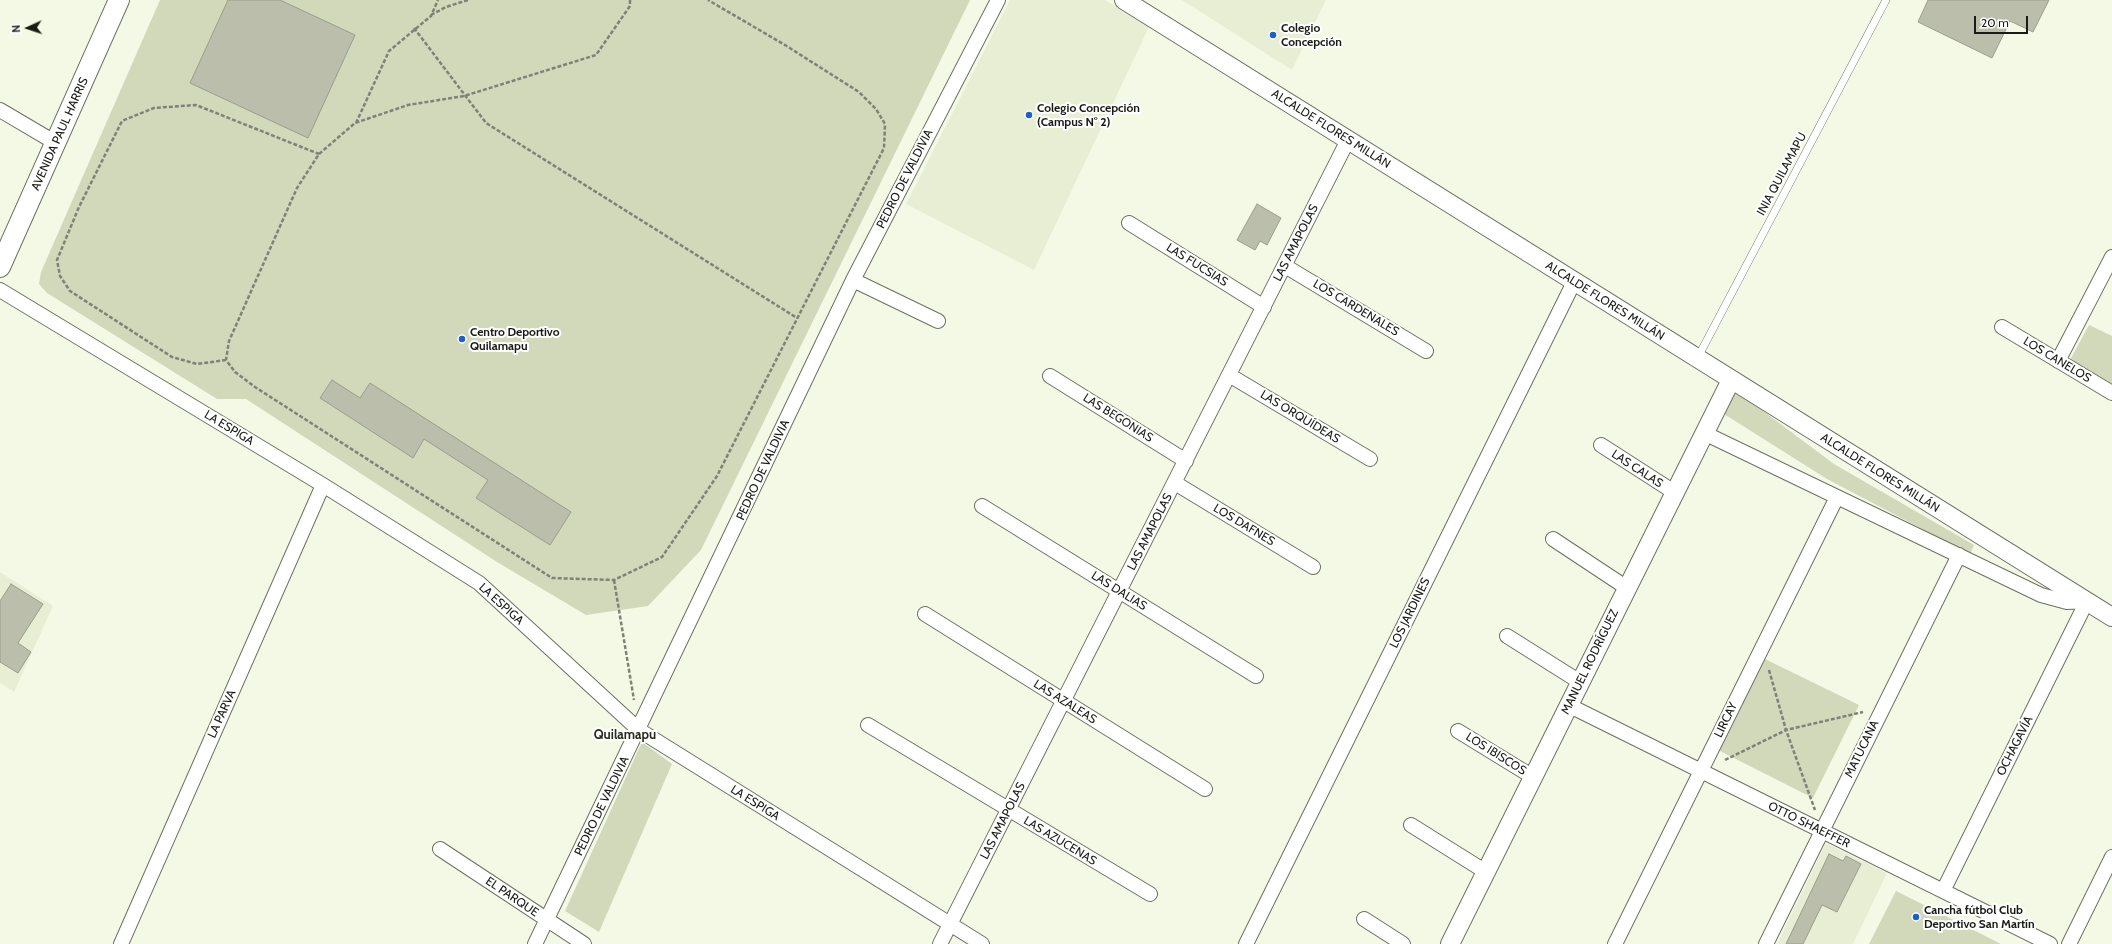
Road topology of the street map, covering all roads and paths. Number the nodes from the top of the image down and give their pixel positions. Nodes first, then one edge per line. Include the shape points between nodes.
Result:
1 (120, 0) edge
2 (438, 0) edge
3 (468, 0) edge
4 (630, 0) edge
5 (708, 0) edge
6 (998, 0) edge
7 (1124, 0) edge
8 (1886, 0) edge
9 (431, 16) junction
10 (414, 28) junction
11 (464, 96) junction
12 (0, 110) edge
13 (355, 123) junction
14 (1348, 140) junction
15 (56, 143) junction
16 (319, 154) junction
17 (1129, 223) dead end
18 (2112, 257) edge
19 (1285, 266) junction
20 (0, 267) edge
21 (853, 280) junction
22 (1574, 282) junction
23 (0, 290) edge
24 (1264, 307) junction
25 (797, 318) junction
26 (938, 321) dead end
27 (2002, 327) dead end
28 (1426, 351) dead end
29 (1697, 359) junction
30 (226, 360) junction
31 (2058, 361) junction
32 (1229, 375) junction
33 (1050, 376) dead end
34 (1731, 380) junction
35 (2112, 393) edge
36 (1704, 433) junction
37 (1601, 445) dead end
38 (1370, 459) dead end
39 (1186, 461) junction
40 (1175, 483) junction
41 (323, 484) junction
42 (1674, 492) junction
43 (1837, 497) junction
44 (982, 506) dead end
45 (1553, 540) dead end
46 (1959, 555) junction
47 (1313, 567) dead end
48 (614, 580) junction
49 (1627, 588) junction
50 (1120, 591) junction
51 (2087, 601) junction
52 (925, 614) dead end
53 (2112, 618) edge
54 (1506, 636) dead end
55 (1762, 647) junction
56 (1256, 676) dead end
57 (1580, 682) junction
58 (1064, 701) junction
59 (1568, 705) junction
60 (1883, 708) junction
61 (868, 725) dead end
62 (639, 730) junction
63 (1786, 730) junction
64 (1458, 731) dead end
65 (1701, 771) junction
66 (1533, 777) junction
67 (1205, 789) dead end
68 (1008, 809) junction
69 (1411, 825) dead end
70 (1822, 831) junction
71 (440, 849) dead end
72 (2112, 857) edge
73 (1486, 872) junction
74 (1943, 891) junction
75 (1150, 894) dead end
76 (1364, 919) dead end
77 (546, 920) junction
78 (950, 924) junction
79 (121, 944) edge
80 (535, 944) edge
81 (584, 944) edge
82 (940, 944) edge
83 (982, 944) edge
84 (1246, 944) edge
85 (1403, 944) edge
86 (1450, 944) edge
87 (1615, 944) edge
88 (1766, 944) edge
89 (2050, 944) edge
90 (2069, 944) edge

1 - 15 main road, AVENIDA PAUL HARRIS
2 - 9 path
3 - 9 path via 446,7
4 - 11 path via 630,6 596,54
5 - 25 path via 859,92 876,109 885,124 884,148
6 - 21 street, PEDRO DE VALDIVIA
7 - 14 street, ALCALDE FLORES MILLÁN
8 - 29 lane, INIA QUILAMAPU
9 - 10 path
10 - 11 path
10 - 13 path via 389,51
11 - 13 path via 408,105
11 - 25 path via 486,124
12 - 15 street
13 - 16 path
14 - 19 street, LAS AMAPOLAS
14 - 22 street, ALCALDE FLORES MILLÁN
15 - 20 main road, AVENIDA PAUL HARRIS
16 - 30 path via 297,188 229,341
16 - 30 path via 196,105 154,108 122,121 79,207 58,260 60,276 70,291 172,357 198,364
17 - 24 street, LAS FUCSIAS
18 - 31 street
19 - 24 street, LAS AMAPOLAS
19 - 28 street, LOS CARDENALES
21 - 26 street
21 - 62 street, PEDRO DE VALDIVIA
22 - 29 street, ALCALDE FLORES MILLÁN
22 - 84 street, LOS JARDINES
23 - 41 street, LA ESPIGA
24 - 32 street, LAS AMAPOLAS
25 - 48 path via 717,476 662,557
27 - 31 street, LOS CANELOS
29 - 34 street, ALCALDE FLORES MILLÁN
30 - 48 path via 235,372 256,387 552,578
31 - 35 street, LOS CANELOS
32 - 38 street, LAS ORQUÍDEAS
32 - 39 street, LAS AMAPOLAS
33 - 39 street, LAS BEGONIAS
34 - 36 street, MANUEL RODRÍGUEZ
34 - 51 street, ALCALDE FLORES MILLÁN
36 - 42 street, MANUEL RODRÍGUEZ
36 - 43 street
37 - 42 street, LAS CALAS
39 - 40 street, LAS AMAPOLAS
40 - 47 street, LOS DAFNES
40 - 50 street, LAS AMAPOLAS
41 - 62 street, LA ESPIGA via 479,583
41 - 79 street, LA PARVA
42 - 49 street, MANUEL RODRÍGUEZ
43 - 46 street
43 - 55 street, LIRCAY
44 - 50 street, LAS DALIAS
45 - 49 street
46 - 51 street via 2054,600
46 - 60 street, MATUCANA
48 - 62 path
49 - 57 street, MANUEL RODRÍGUEZ
50 - 56 street, LAS DALIAS
50 - 58 street, LAS AMAPOLAS
51 - 53 street, ALCALDE FLORES MILLÁN
51 - 74 street, OCHAGAVÍA
52 - 58 street, LAS AZALEAS
54 - 57 street
55 - 63 path
55 - 65 street, LIRCAY
57 - 59 street, MANUEL RODRÍGUEZ
58 - 67 street, LAS AZALEAS
58 - 68 street, LAS AMAPOLAS
59 - 65 street, OTTO SHAEFFER
59 - 66 street, MANUEL RODRÍGUEZ
60 - 63 path
60 - 70 street, MATUCANA
61 - 68 street, LAS AZUCENAS
62 - 77 street, PEDRO DE VALDIVIA
62 - 78 street, LA ESPIGA
63 - 65 path
63 - 70 path
64 - 66 street, LOS IBISCOS
65 - 70 street, OTTO SHAEFFER
65 - 87 street, LIRCAY
66 - 73 street, MANUEL RODRÍGUEZ
68 - 75 street, LAS AZUCENAS
68 - 78 street, LAS AMAPOLAS
69 - 73 street
70 - 74 street, OTTO SHAEFFER
70 - 88 street, MATUCANA
71 - 77 street, EL PARQUE
72 - 90 street
73 - 86 street, MANUEL RODRÍGUEZ
74 - 89 street, OTTO SHAEFFER
76 - 85 street
77 - 80 street, PEDRO DE VALDIVIA
77 - 81 street, EL PARQUE
78 - 82 street, LAS AMAPOLAS
78 - 83 street, LA ESPIGA

